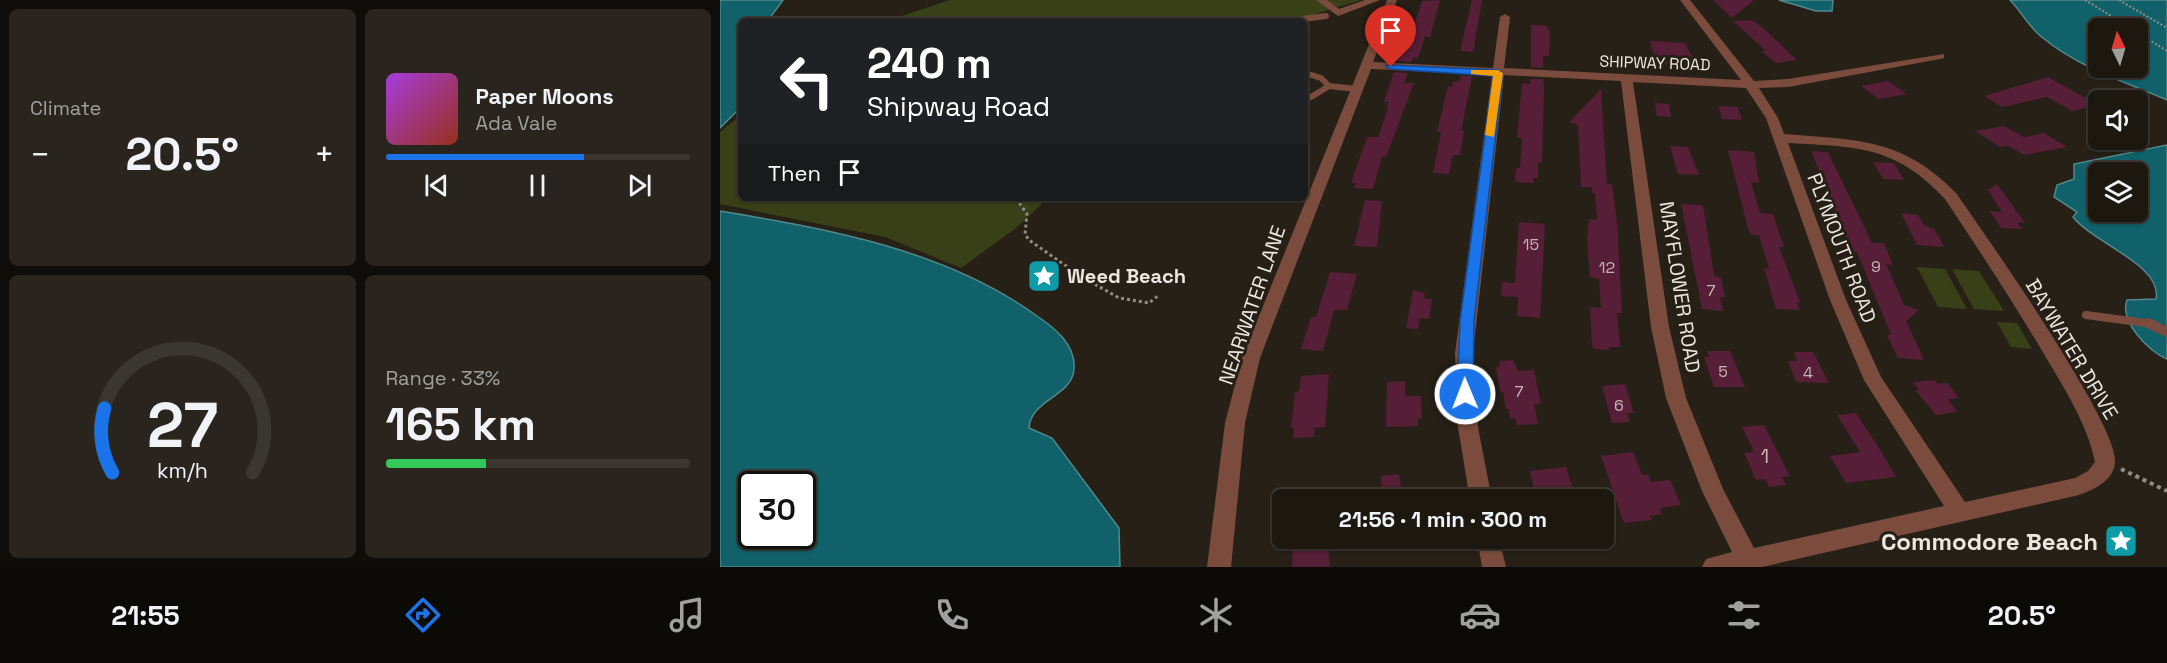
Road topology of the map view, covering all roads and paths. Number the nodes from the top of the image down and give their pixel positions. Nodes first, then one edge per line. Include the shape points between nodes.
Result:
1 (1375, 0) edge
2 (1392, 0) edge
3 (1685, 0) edge
4 (2085, 0) edge
5 (2118, 0) edge
6 (1322, 1) edge
7 (1361, 5) junction
8 (1338, 13) junction
9 (1326, 16) junction
10 (1505, 17) dead end
11 (1308, 18) edge
12 (2115, 18) edge
13 (1308, 23) edge
14 (2167, 28) edge
15 (2148, 39) edge
16 (2167, 51) edge
17 (1940, 56) dead end
18 (1367, 65) junction
19 (1498, 73) junction
20 (1308, 74) edge
21 (1628, 79) junction
22 (1750, 84) junction
23 (1329, 86) junction
24 (1357, 89) junction
25 (1308, 97) edge
26 (1779, 138) junction
27 (1312, 181) edge
28 (1018, 201) edge
29 (1305, 201) edge
30 (1159, 295) dead end
31 (2086, 315) dead end
32 (2167, 332) edge
33 (2105, 461) junction
34 (1479, 489) edge
35 (2167, 491) edge
36 (1960, 512) junction
37 (1490, 549) edge
38 (1748, 560) junction
39 (1219, 567) edge
40 (1494, 567) edge
41 (1714, 567) edge

1 - 7 street
2 - 18 street, NEARWATER LANE
3 - 22 street, PLYMOUTH ROAD
4 - 12 path
5 - 14 path
6 - 7 street
6 - 8 street
7 - 8 street
8 - 9 lane
9 - 11 lane
9 - 13 lane
10 - 19 street
15 - 16 path
17 - 22 street, SHIPWAY ROAD via 1788,83
18 - 19 street, SHIPWAY ROAD
18 - 24 street, NEARWATER LANE
19 - 21 street, SHIPWAY ROAD
19 - 34 street via 1464,353 1468,428
20 - 23 lane
21 - 22 street, SHIPWAY ROAD
21 - 38 street, MAYFLOWER ROAD via 1660,327 1676,398 1713,491
22 - 26 street, PLYMOUTH ROAD via 1762,100
23 - 24 lane
23 - 25 lane
24 - 27 street, NEARWATER LANE
26 - 33 street, BAYWATER DRIVE via 1863,145 1892,152 1919,164 1938,181 2070,381 2098,435
26 - 36 street, PLYMOUTH ROAD via 1838,300 1873,380
28 - 30 path via 1027,214 1025,234 1029,240 1079,275 1119,298 1149,303
29 - 39 street, NEARWATER LANE via 1251,358 1235,423
31 - 32 lane via 2151,323
33 - 35 path
33 - 36 street via 2101,471 2079,486
36 - 38 street
37 - 40 street
38 - 41 street

